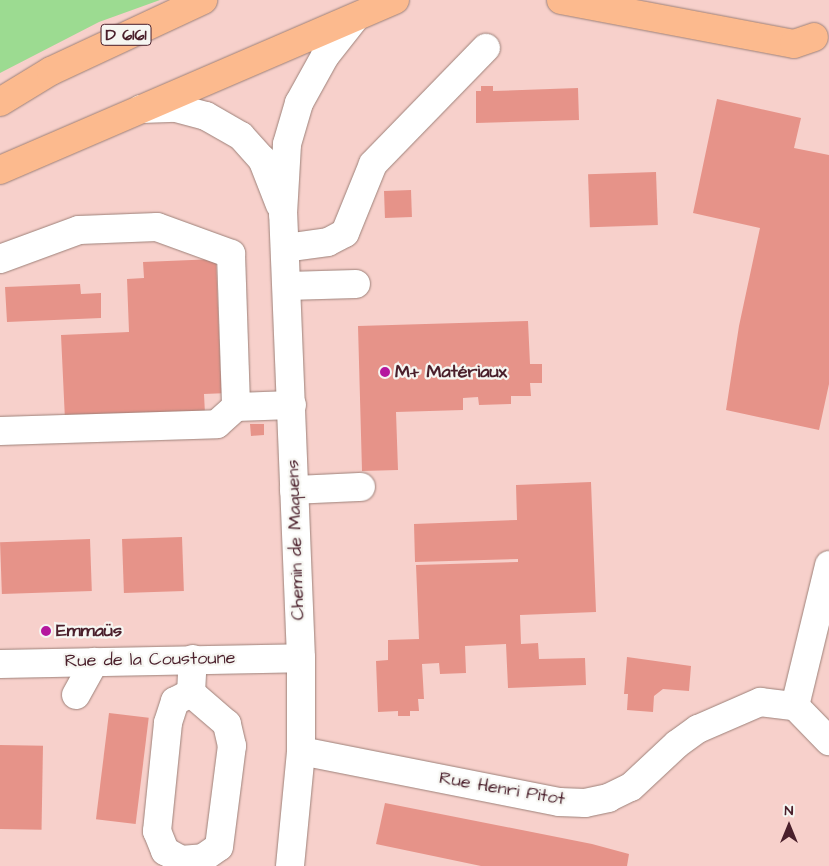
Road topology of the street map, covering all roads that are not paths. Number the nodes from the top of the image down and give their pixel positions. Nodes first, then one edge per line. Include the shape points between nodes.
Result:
1 (202, 0) edge
2 (395, 0) edge
3 (561, 0) edge
4 (639, 0) edge
5 (355, 18) junction
6 (821, 38) edge
7 (486, 48) dead end
8 (51, 71) junction
9 (0, 84) edge
10 (0, 102) edge
11 (141, 109) junction
12 (0, 170) edge
13 (283, 214) junction
14 (285, 248) junction
15 (0, 259) edge
16 (356, 284) dead end
17 (287, 286) junction
18 (292, 405) junction
19 (236, 407) junction
20 (0, 431) edge
21 (361, 488) dead end
22 (294, 490) junction
23 (829, 565) edge
24 (301, 658) junction
25 (193, 659) junction
26 (94, 662) junction
27 (0, 664) edge
28 (191, 693) junction
29 (76, 695) dead end
30 (795, 706) junction
31 (825, 731) edge
32 (301, 751) junction
33 (290, 866) edge

1 - 8 main road, D 6161
2 - 5 main road
3 - 6 main road via 794,44
4 - 6 main road
5 - 11 main road
5 - 13 street, Chemin de Maquens via 325,56 300,103 287,144
7 - 14 street via 373,164 345,233 328,242
8 - 9 main road
8 - 10 main road, D 6161
11 - 12 main road
11 - 13 street, Chemin de Maquens via 176,108 206,116 241,136 262,159
13 - 14 street, Chemin de Maquens
14 - 17 street, Chemin de Maquens
15 - 19 street via 79,230 157,227 231,254
16 - 17 street
17 - 18 street, Chemin de Maquens
18 - 19 street
18 - 22 street, Chemin de Maquens
19 - 20 street via 217,424
21 - 22 street
22 - 24 street, Chemin de Maquens
23 - 30 street
24 - 25 street, Rue de la Coustoune
24 - 32 street, Chemin de Maquens
25 - 26 street, Rue de la Coustoune
25 - 28 street
26 - 27 street, Rue de la Coustoune
26 - 29 street
28 - 28 street via 228,724 232,746 219,847 203,858 180,860 165,851 157,831 168,723 175,701
30 - 31 street
30 - 32 street, Rue Henri Pitot via 760,702 698,729 631,787 608,798 585,803 560,802
32 - 33 street, Chemin de Maquens

